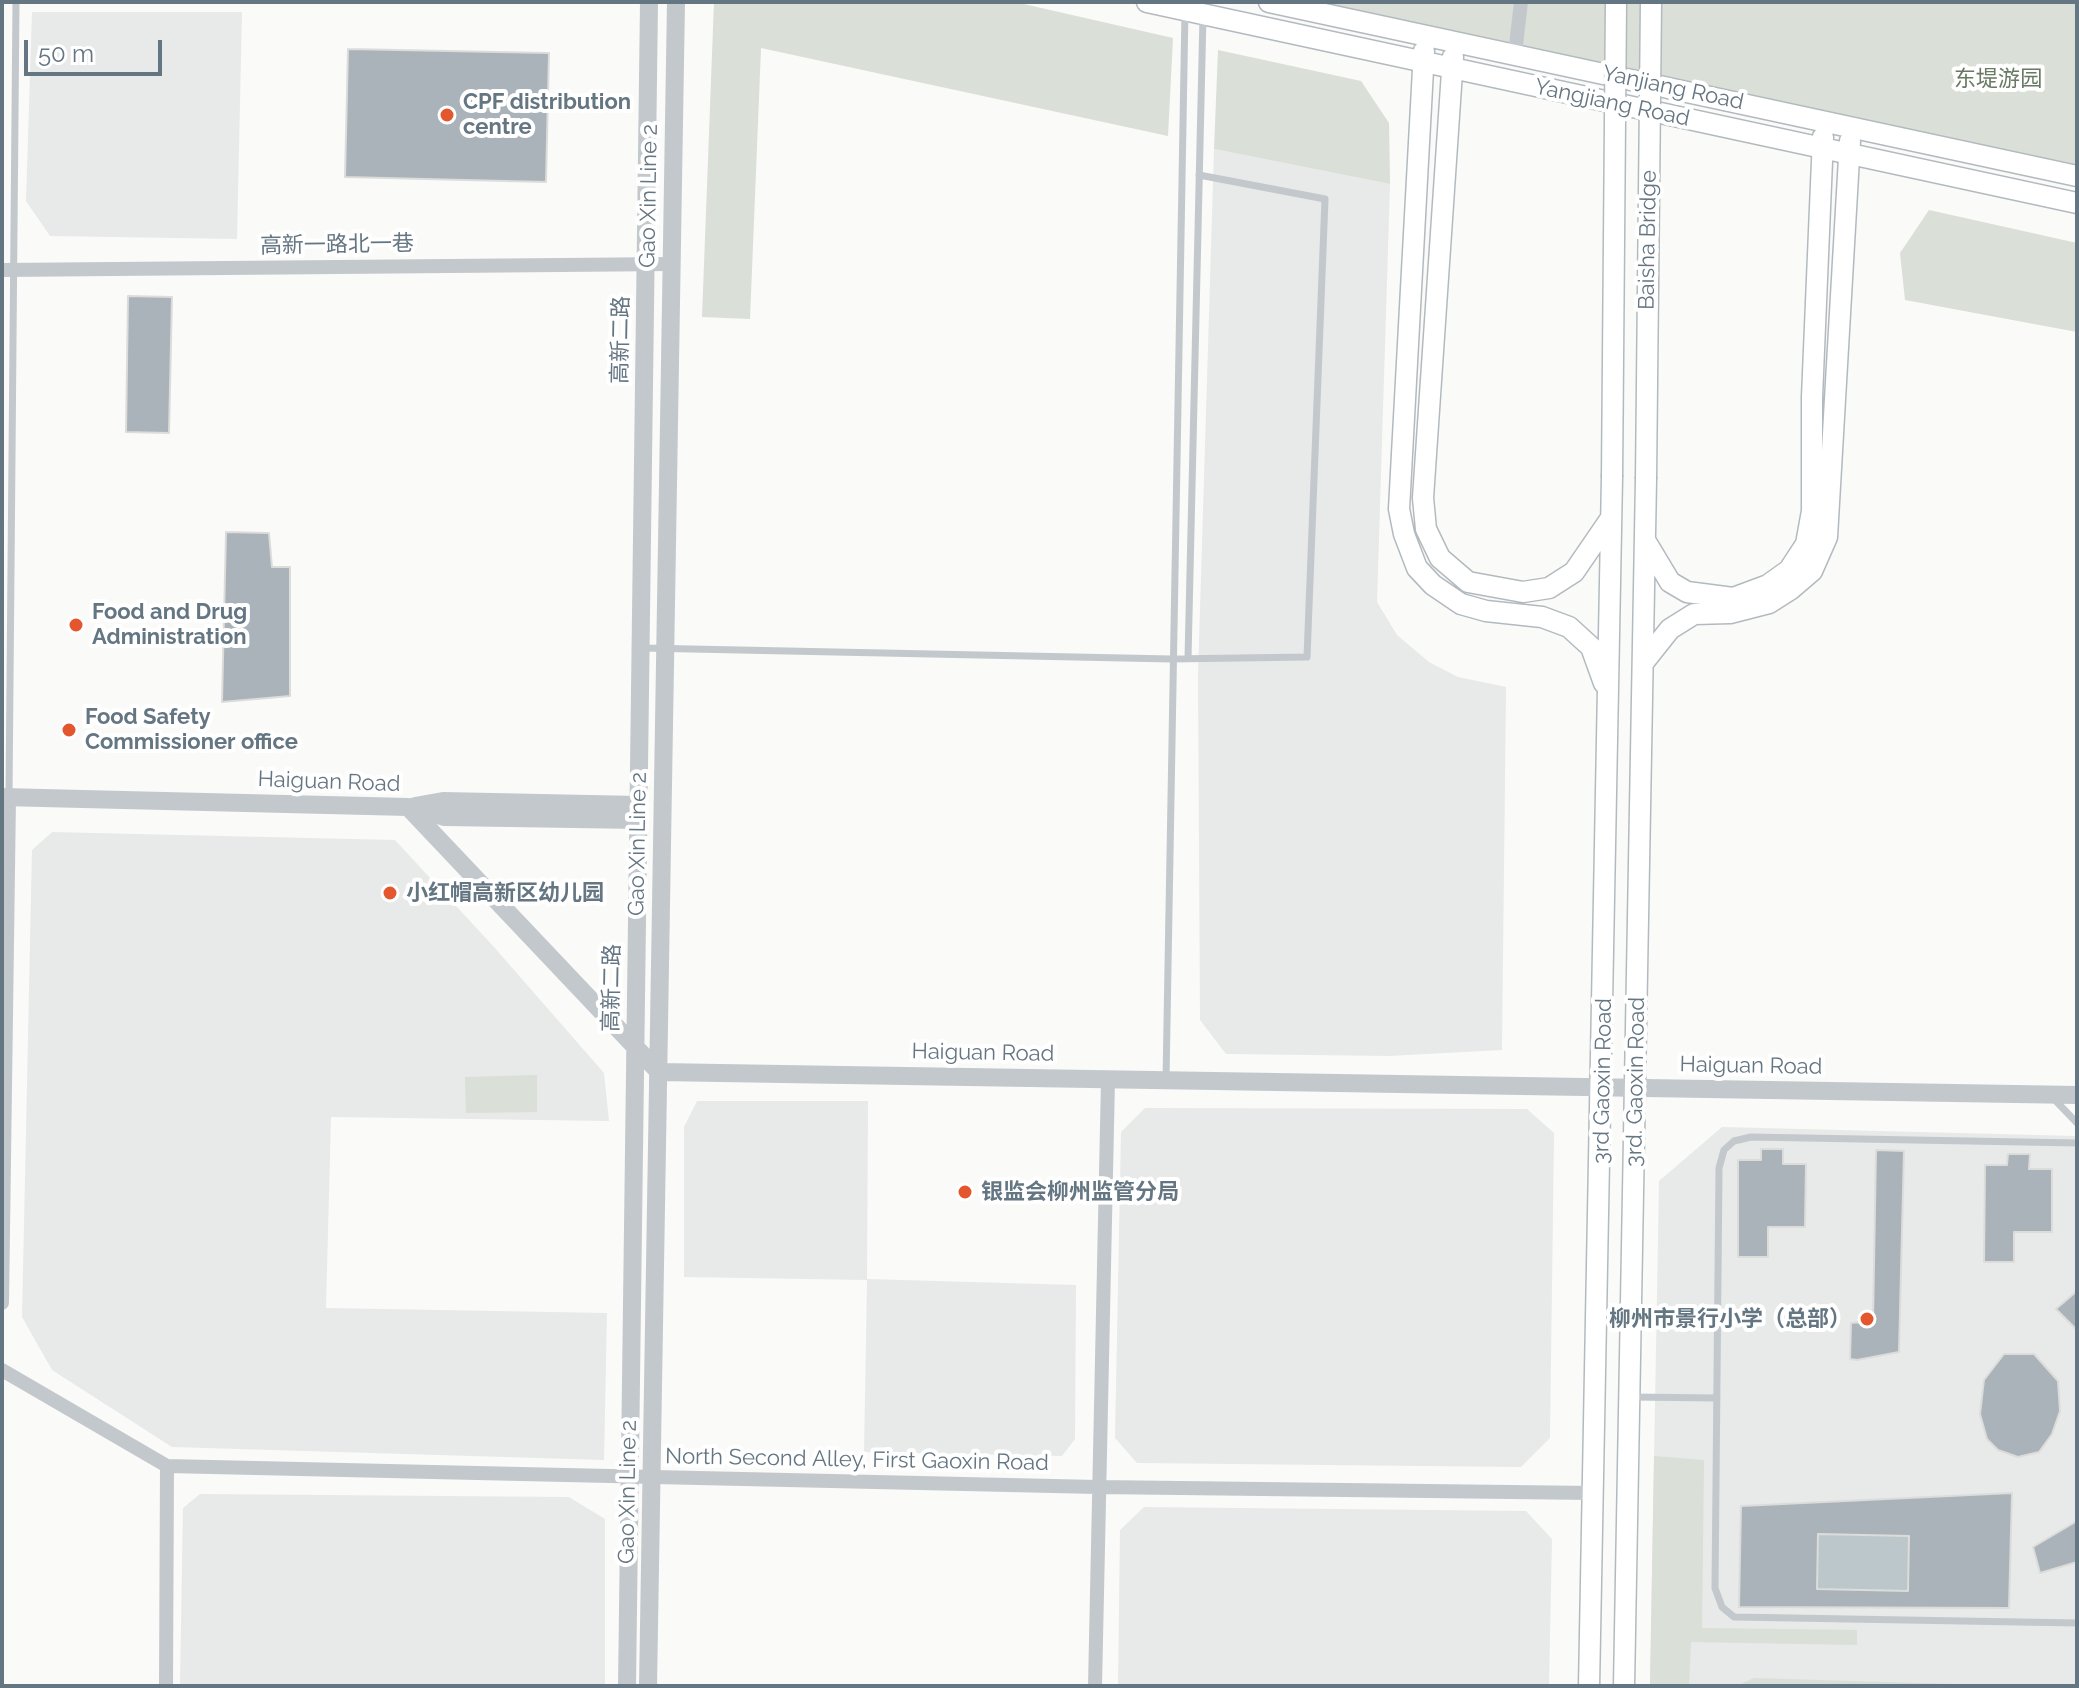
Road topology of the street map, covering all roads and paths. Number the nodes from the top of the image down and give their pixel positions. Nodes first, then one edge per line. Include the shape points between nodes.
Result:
1 (16, 2) edge
2 (649, 2) edge
3 (676, 2) edge
4 (1147, 2) edge
5 (1269, 2) edge
6 (1521, 2) edge
7 (1616, 2) edge
8 (1651, 2) edge
9 (1194, 12) junction
10 (1425, 35) junction
11 (1454, 42) junction
12 (1515, 54) junction
13 (1424, 62) junction
14 (1451, 68) junction
15 (1824, 121) junction
16 (1851, 127) junction
17 (1823, 148) junction
18 (1849, 154) junction
19 (1199, 175) junction
20 (2077, 176) edge
21 (2077, 203) edge
22 (672, 264) junction
23 (646, 265) junction
24 (7, 270) edge
25 (1612, 477) joint
26 (1646, 479) joint
27 (6, 513) edge
28 (1611, 518) junction
29 (1645, 540) junction
30 (641, 648) junction
31 (665, 649) junction
32 (1188, 658) junction
33 (1171, 659) junction
34 (1643, 663) junction
35 (1609, 695) junction
36 (6, 798) edge
37 (408, 807) junction
38 (639, 812) junction
39 (636, 1045) junction
40 (659, 1072) junction
41 (1108, 1080) junction
42 (1166, 1081) junction
43 (1603, 1088) junction
44 (1636, 1089) junction
45 (2049, 1094) junction
46 (2077, 1095) edge
47 (2077, 1123) edge
48 (2077, 1143) edge
49 (2, 1303) edge
50 (2, 1370) edge
51 (1629, 1397) junction
52 (1717, 1398) junction
53 (167, 1466) junction
54 (630, 1477) junction
55 (652, 1478) junction
56 (1097, 1487) junction
57 (1593, 1493) junction
58 (2077, 1623) edge
59 (166, 1686) edge
60 (627, 1686) edge
61 (648, 1686) edge
62 (1095, 1686) edge
63 (1589, 1686) edge
64 (1624, 1686) edge

1 - 24 lane
2 - 23 street, 高新二路
3 - 22 street, Gao Xin Line 2
4 - 9 main road, Yangjiang Road
5 - 10 main road, Yanjiang Road
6 - 12 street
7 - 25 main road, Baisha Bridge, bridge
8 - 26 main road, Baisha Bridge, bridge
9 - 13 main road, Yangjiang Road
9 - 19 lane
9 - 33 lane
10 - 11 main road, Yanjiang Road
10 - 13 main road
11 - 12 main road, Yanjiang Road
11 - 14 main road
12 - 15 main road, Yanjiang Road
13 - 14 main road, Yangjiang Road
13 - 35 main road via 1399,509 1404,534 1417,568 1461,604 1542,617 1569,627 1591,647
14 - 17 main road, Yangjiang Road
14 - 28 main road via 1423,498 1426,529 1440,558 1468,582 1523,592 1549,588 1574,572
15 - 16 main road, Yanjiang Road
15 - 17 main road
16 - 18 main road
16 - 20 main road, Yanjiang Road
17 - 18 main road, Yangjiang Road
17 - 29 main road via 1812,511 1806,544 1789,570 1768,585 1733,598 1687,592 1670,582
18 - 21 main road, Yangjiang Road
18 - 34 main road via 1827,537 1812,571 1791,589 1769,603 1730,613 1694,614 1670,629
19 - 32 lane
19 - 32 lane via 1325,199 1307,657
22 - 23 street, 高新一路北一巷
22 - 31 street, Gao Xin Line 2
23 - 24 street, 高新一路北一巷
23 - 30 street, 高新二路
24 - 27 lane
25 - 28 main road, 3rd Gaoxin Road
26 - 29 main road, 3rd. Gaoxin Road
27 - 36 lane
28 - 35 main road, 3rd Gaoxin Road
29 - 34 main road, 3rd. Gaoxin Road
30 - 31 lane
30 - 38 street, 高新二路
31 - 33 lane
31 - 40 street, Gao Xin Line 2
32 - 33 lane
33 - 42 lane
34 - 44 main road, 3rd. Gaoxin Road
35 - 43 main road, 3rd Gaoxin Road
36 - 37 street, Haiguan Road
36 - 49 street
37 - 38 street via 445,817
37 - 39 street, Haiguan Road
38 - 39 street, 高新二路
39 - 40 street, Haiguan Road
39 - 54 street, 高新二路
40 - 41 street, Haiguan Road
40 - 55 street, Gao Xin Line 2
41 - 42 street, Haiguan Road
41 - 56 street
42 - 43 street, Haiguan Road
43 - 44 street, Haiguan Road
43 - 57 main road, 3rd Gaoxin Road
44 - 45 street, Haiguan Road
44 - 51 main road, 3rd. Gaoxin Road
45 - 46 street, Haiguan Road
45 - 47 lane
48 - 52 lane via 1751,1137 1734,1141 1724,1150 1719,1168
50 - 53 street, North Second Alley, First Gaoxin Road
51 - 52 lane
51 - 64 main road, 3rd. Gaoxin Road
52 - 58 lane via 1715,1588 1722,1607 1734,1617
53 - 54 street, North Second Alley, First Gaoxin Road
53 - 59 street
54 - 55 street, North Second Alley, First Gaoxin Road
54 - 60 street, 高新二路
55 - 56 street, North Second Alley, First Gaoxin Road
55 - 61 street, Gao Xin Line 2
56 - 57 street, North Second Alley, First Gaoxin Road
56 - 62 street
57 - 63 main road, 3rd Gaoxin Road

